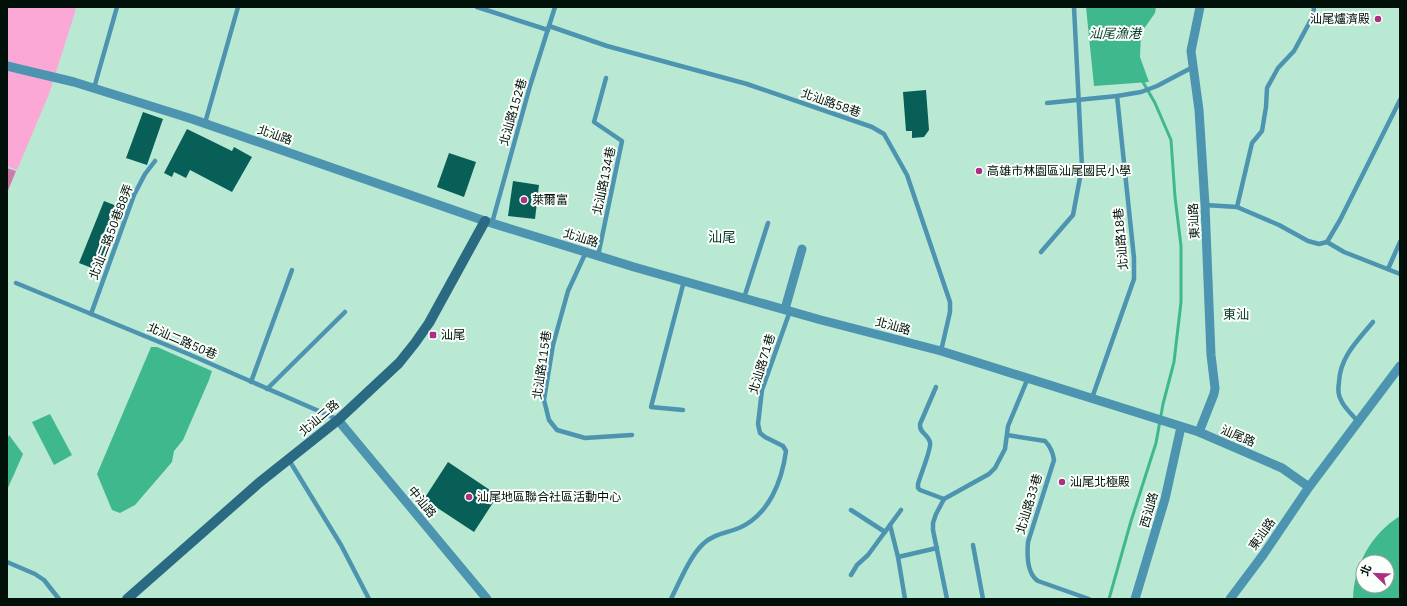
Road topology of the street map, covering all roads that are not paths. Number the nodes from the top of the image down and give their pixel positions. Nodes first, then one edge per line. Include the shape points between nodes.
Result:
1 (117, 7) edge
2 (238, 7) edge
3 (477, 7) edge
4 (555, 7) edge
5 (1074, 7) edge
6 (1200, 7) edge
7 (1314, 7) edge
8 (549, 28) junction
9 (7, 66) edge
10 (1193, 67) junction
11 (606, 78) dead end
12 (94, 88) junction
13 (1117, 96) junction
14 (1079, 99) junction
15 (1400, 100) edge
16 (1047, 103) dead end
17 (1398, 107) edge
18 (205, 123) junction
19 (155, 161) dead end
20 (1205, 205) junction
21 (1236, 207) junction
22 (489, 222) junction
23 (768, 223) dead end
24 (1327, 242) junction
25 (1400, 242) edge
26 (802, 249) dead end
27 (586, 252) junction
28 (1041, 252) dead end
29 (598, 256) junction
30 (1388, 269) junction
31 (292, 270) dead end
32 (1400, 274) edge
33 (684, 281) junction
34 (16, 283) dead end
35 (744, 298) junction
36 (787, 310) junction
37 (345, 312) dead end
38 (91, 314) junction
39 (1373, 322) dead end
40 (941, 351) junction
41 (1400, 366) edge
42 (1028, 378) junction
43 (251, 382) junction
44 (936, 387) dead end
45 (267, 389) junction
46 (1092, 398) junction
47 (683, 410) dead end
48 (1153, 418) joint
49 (338, 420) junction
50 (1358, 422) junction
51 (1177, 425) junction
52 (1199, 432) junction
53 (1007, 435) junction
54 (632, 436) dead end
55 (289, 460) junction
56 (1309, 487) junction
57 (944, 499) junction
58 (852, 510) dead end
59 (901, 510) dead end
60 (890, 525) junction
61 (885, 532) junction
62 (973, 546) dead end
63 (937, 548) junction
64 (898, 557) junction
65 (7, 562) edge
66 (851, 575) dead end
67 (59, 599) edge
68 (127, 599) edge
69 (369, 599) edge
70 (488, 599) edge
71 (671, 599) edge
72 (905, 599) edge
73 (947, 599) edge
74 (983, 599) edge
75 (1089, 599) edge
76 (1135, 599) edge
77 (1230, 599) edge

1 - 12 lane
2 - 18 lane
3 - 8 lane, 北汕路58巷
4 - 8 lane, 北汕路152巷
5 - 14 lane
6 - 10 street, 東汕路 via 1191,51
7 - 21 lane via 1313,16 1294,51 1278,68 1267,88 1262,131 1252,143
8 - 22 lane, 北汕路152巷
8 - 40 lane, 北汕路58巷 via 747,84 872,127 884,134 906,175 950,302
9 - 12 street, 北汕路
10 - 13 lane via 1142,92
10 - 20 street, 東汕路 via 1199,110
11 - 29 lane, 北汕路134巷 via 594,122 622,141
12 - 18 street, 北汕路
13 - 14 lane
13 - 46 lane, 北汕路18巷 via 1134,279
14 - 16 lane
14 - 28 lane via 1082,167 1073,215
15 - 17 lane
17 - 24 lane
18 - 22 street, 北汕路
19 - 38 lane, 北汕二路50巷88弄 via 134,195
20 - 21 lane
20 - 52 street, 東汕路 via 1215,388
21 - 24 lane via 1279,225 1308,241 1319,244
22 - 27 street, 北汕路
22 - 49 street, 北汕二路 via 415,343 399,363
23 - 35 lane
24 - 30 lane via 1344,252
25 - 30 lane
26 - 36 street
27 - 29 street, 北汕路
27 - 54 lane, 北汕路115巷 via 568,291 552,345 544,400 549,420 557,430 585,438
29 - 33 street, 北汕路
30 - 32 lane
31 - 43 lane
33 - 35 street, 北汕路
33 - 47 lane via 651,408
34 - 38 lane, 北汕二路50巷
35 - 36 street, 北汕路
36 - 40 street, 北汕路
36 - 71 lane, 北汕路71巷 via 762,390 758,424 760,433 783,446 786,451 784,466 773,496 759,514 741,527 711,537 702,545 685,570
37 - 45 lane
38 - 43 lane, 北汕二路50巷
39 - 50 lane via 1351,348 1340,369 1338,389 1341,400
40 - 42 street, 北汕路
41 - 50 street, 東汕路
42 - 46 street, 北汕路
42 - 53 lane via 1008,426
43 - 45 lane, 北汕二路50巷
44 - 57 lane via 920,424 920,430 929,439 930,446 918,488
45 - 49 lane, 北汕二路50巷
46 - 48 street, 北汕路
48 - 51 street, 汕尾路
49 - 55 street, 北汕二路
49 - 70 street, 中汕路
50 - 56 street, 東汕路
51 - 52 street, 汕尾路
51 - 76 street, 西汕路 via 1165,499
52 - 56 street, 汕尾路 via 1282,468
53 - 57 lane via 995,468 989,474
53 - 75 lane, 北汕路33巷 via 1045,442 1049,445 1054,460 1028,542 1031,573 1038,581
55 - 68 street, 北汕二路 via 260,482
55 - 69 lane via 341,545
56 - 77 street, 東汕路
57 - 63 lane via 933,523
58 - 61 lane
59 - 60 lane
60 - 61 lane
60 - 64 lane
61 - 66 lane
62 - 74 lane
63 - 64 lane
63 - 73 lane
64 - 72 lane
65 - 67 lane via 44,580

